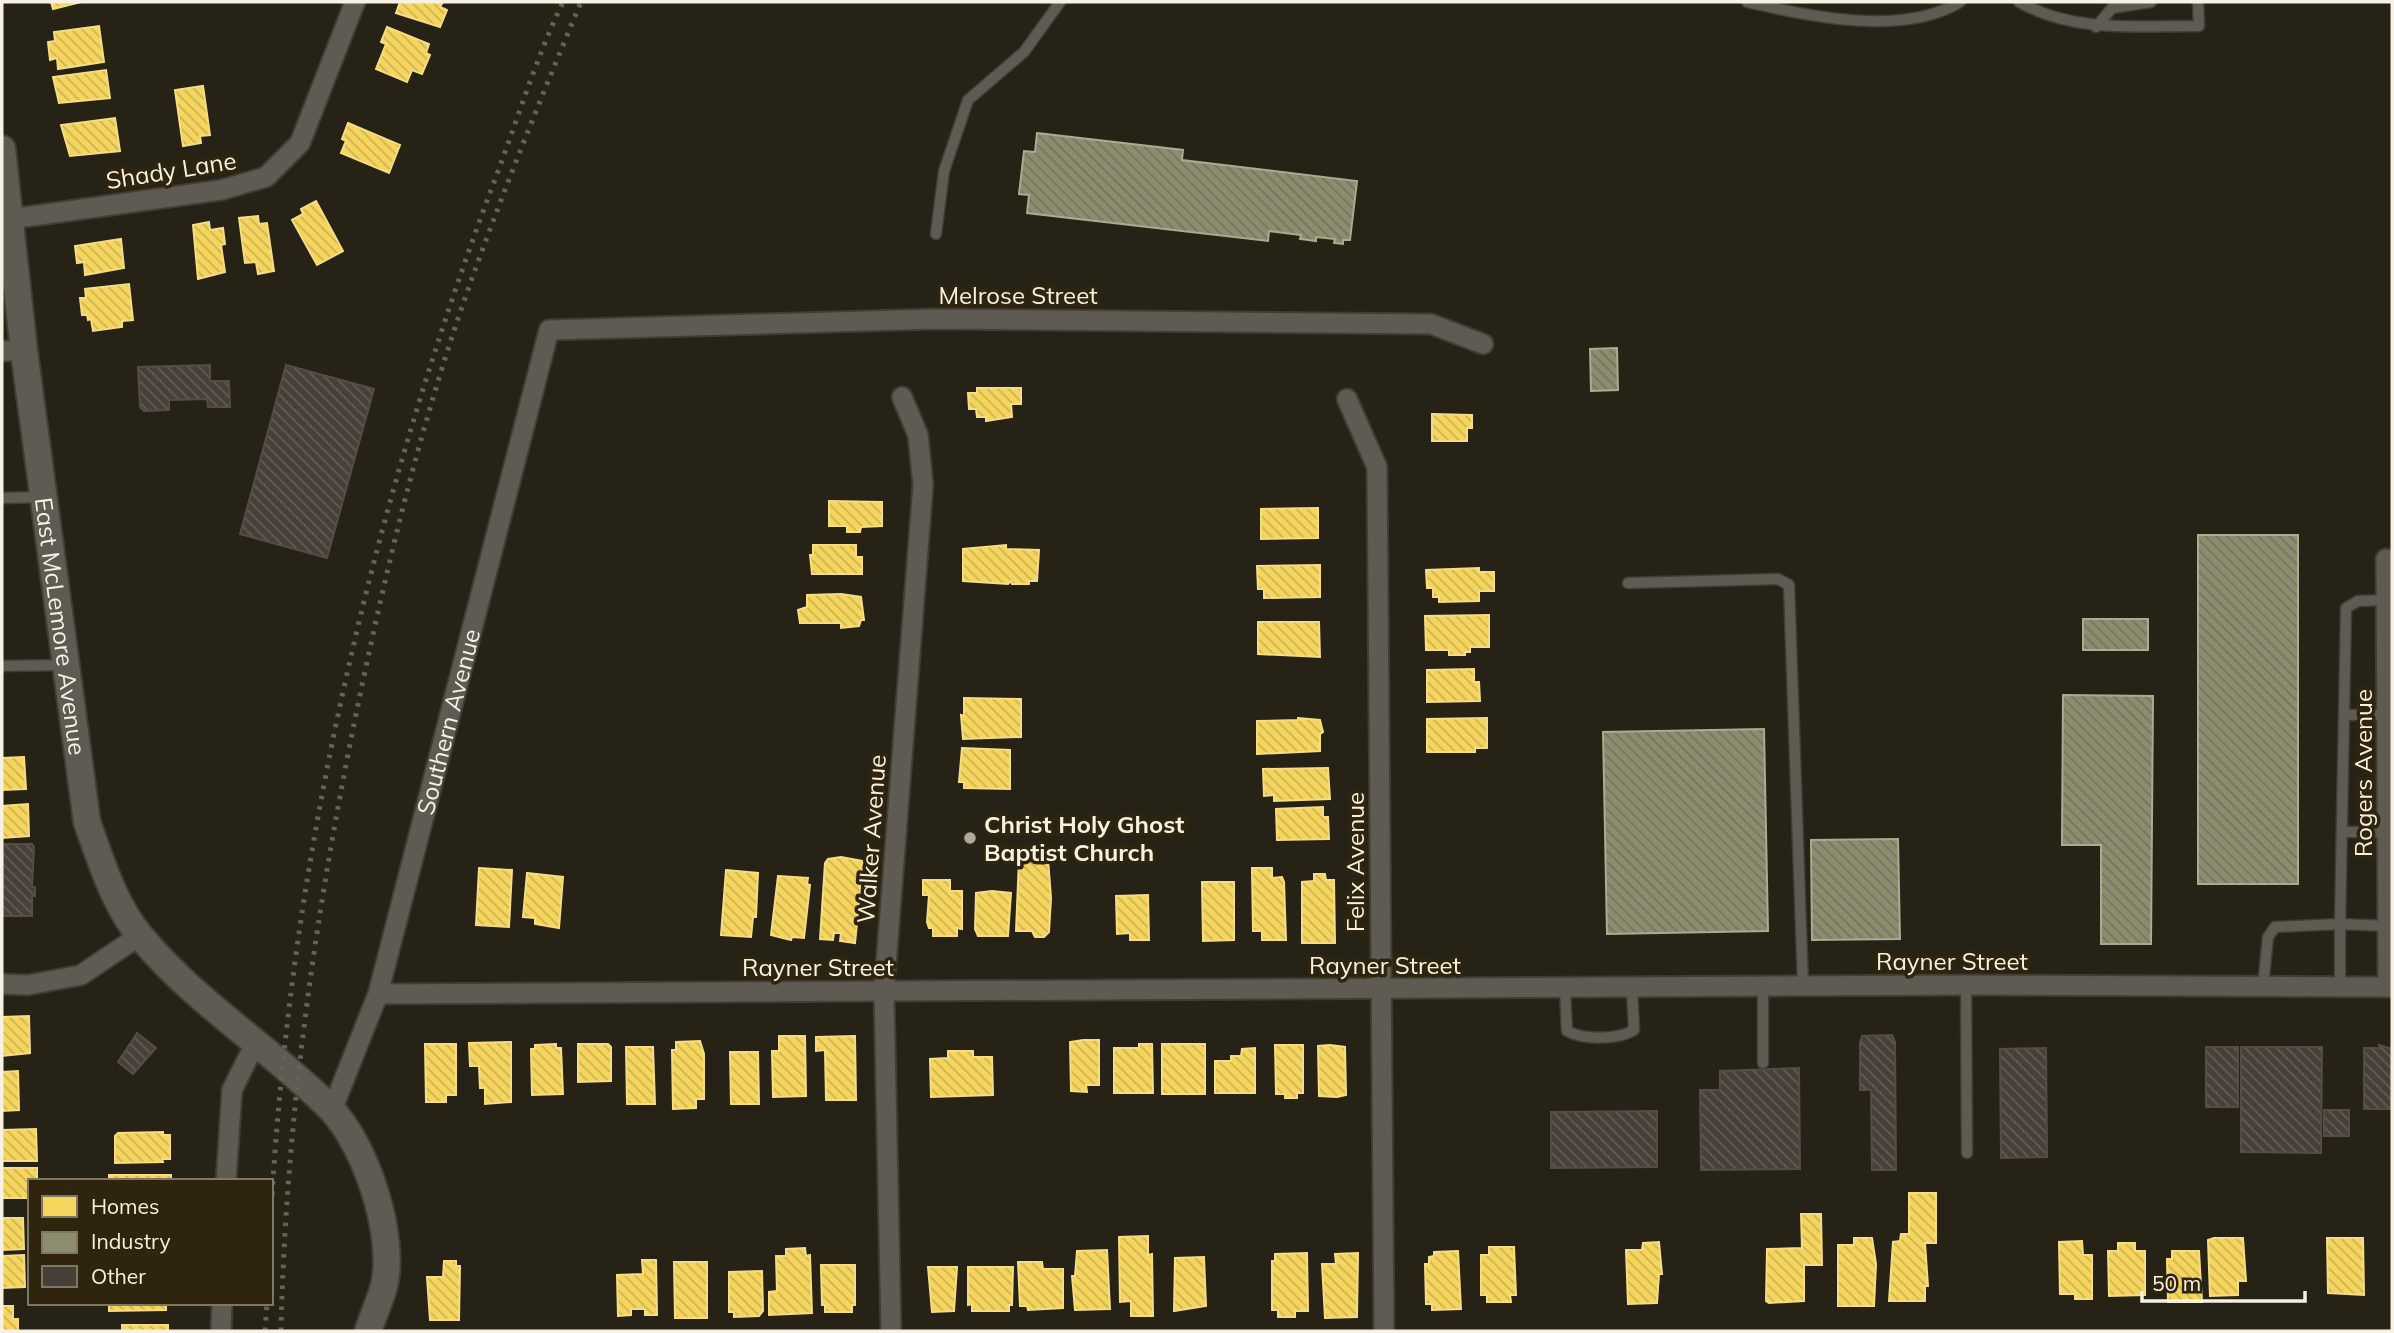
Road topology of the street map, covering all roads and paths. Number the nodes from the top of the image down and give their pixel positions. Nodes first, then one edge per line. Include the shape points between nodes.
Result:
1 (355, 2) edge
2 (1060, 2) edge
3 (1747, 2) edge
4 (1960, 2) edge
5 (2019, 2) edge
6 (2151, 2) edge
7 (2198, 2) edge
8 (2096, 27) junction
9 (2, 149) edge
10 (10, 219) junction
11 (936, 234) dead end
12 (549, 330) joint
13 (1483, 344) dead end
14 (13, 351) edge
15 (902, 397) dead end
16 (1348, 399) dead end
17 (44, 497) junction
18 (2, 498) edge
19 (2386, 559) dead end
20 (1628, 583) dead end
21 (2386, 600) junction
22 (66, 664) junction
23 (2, 666) edge
24 (2344, 715) junction
25 (2387, 715) junction
26 (2342, 832) junction
27 (2388, 832) junction
28 (2340, 924) junction
29 (2388, 926) junction
30 (139, 936) junction
31 (2, 984) edge
32 (1966, 985) junction
33 (2263, 986) junction
34 (1803, 987) junction
35 (2340, 987) junction
36 (2390, 987) edge
37 (1763, 988) junction
38 (1632, 989) junction
39 (1380, 990) junction
40 (1565, 990) junction
41 (884, 991) junction
42 (378, 994) junction
43 (255, 1044) junction
44 (1763, 1062) dead end
45 (332, 1110) junction
46 (1967, 1153) dead end
47 (226, 1179) edge
48 (222, 1305) edge
49 (221, 1331) edge
50 (368, 1331) edge
51 (891, 1331) edge
52 (1384, 1331) edge

1 - 10 street, Shady Lane via 300,143 266,177 221,190
2 - 11 lane via 1024,52 968,100 944,171
3 - 4 lane via 1810,16 1913,20
5 - 8 lane via 2041,15
6 - 8 lane via 2112,8
7 - 8 lane via 2199,26
9 - 10 main road, East McLemore Avenue
10 - 14 main road, East McLemore Avenue
12 - 13 street, Melrose Street via 935,319 1431,324
12 - 42 street, Southern Avenue
14 - 17 main road, East McLemore Avenue
15 - 41 street, Walker Avenue via 918,435 923,485
16 - 39 street, Felix Avenue via 1377,467
17 - 18 lane
17 - 22 main road, East McLemore Avenue
19 - 21 street, Rogers Avenue
20 - 34 lane via 1778,579 1789,585
21 - 24 lane via 2358,601 2346,608
21 - 25 street, Rogers Avenue
22 - 23 lane
22 - 30 main road, East McLemore Avenue via 87,822 109,884
24 - 25 lane
24 - 26 lane
25 - 27 street, Rogers Avenue
26 - 27 lane
26 - 28 lane
27 - 29 street, Rogers Avenue
28 - 29 lane
28 - 33 lane via 2275,927 2268,937
28 - 35 lane
29 - 36 street, Rogers Avenue
30 - 31 street via 81,975 29,985
30 - 43 main road, East McLemore Avenue
32 - 33 street, Rayner Street
32 - 34 street, Rayner Street
32 - 46 lane
33 - 35 street, Rayner Street
34 - 37 street, Rayner Street
35 - 36 street, Rayner Street
37 - 38 street, Rayner Street
37 - 44 lane
38 - 40 street, Rayner Street
38 - 40 lane via 1634,1030 1626,1035 1577,1037 1567,1031
39 - 40 street, Rayner Street
39 - 41 street, Rayner Street
39 - 52 street, Felix Avenue
41 - 42 street, Rayner Street
41 - 51 street, Walker Avenue
42 - 45 street, Southern Avenue
43 - 45 main road
43 - 47 street via 232,1090
45 - 50 main road via 368,1168 385,1228 384,1284
48 - 49 street

